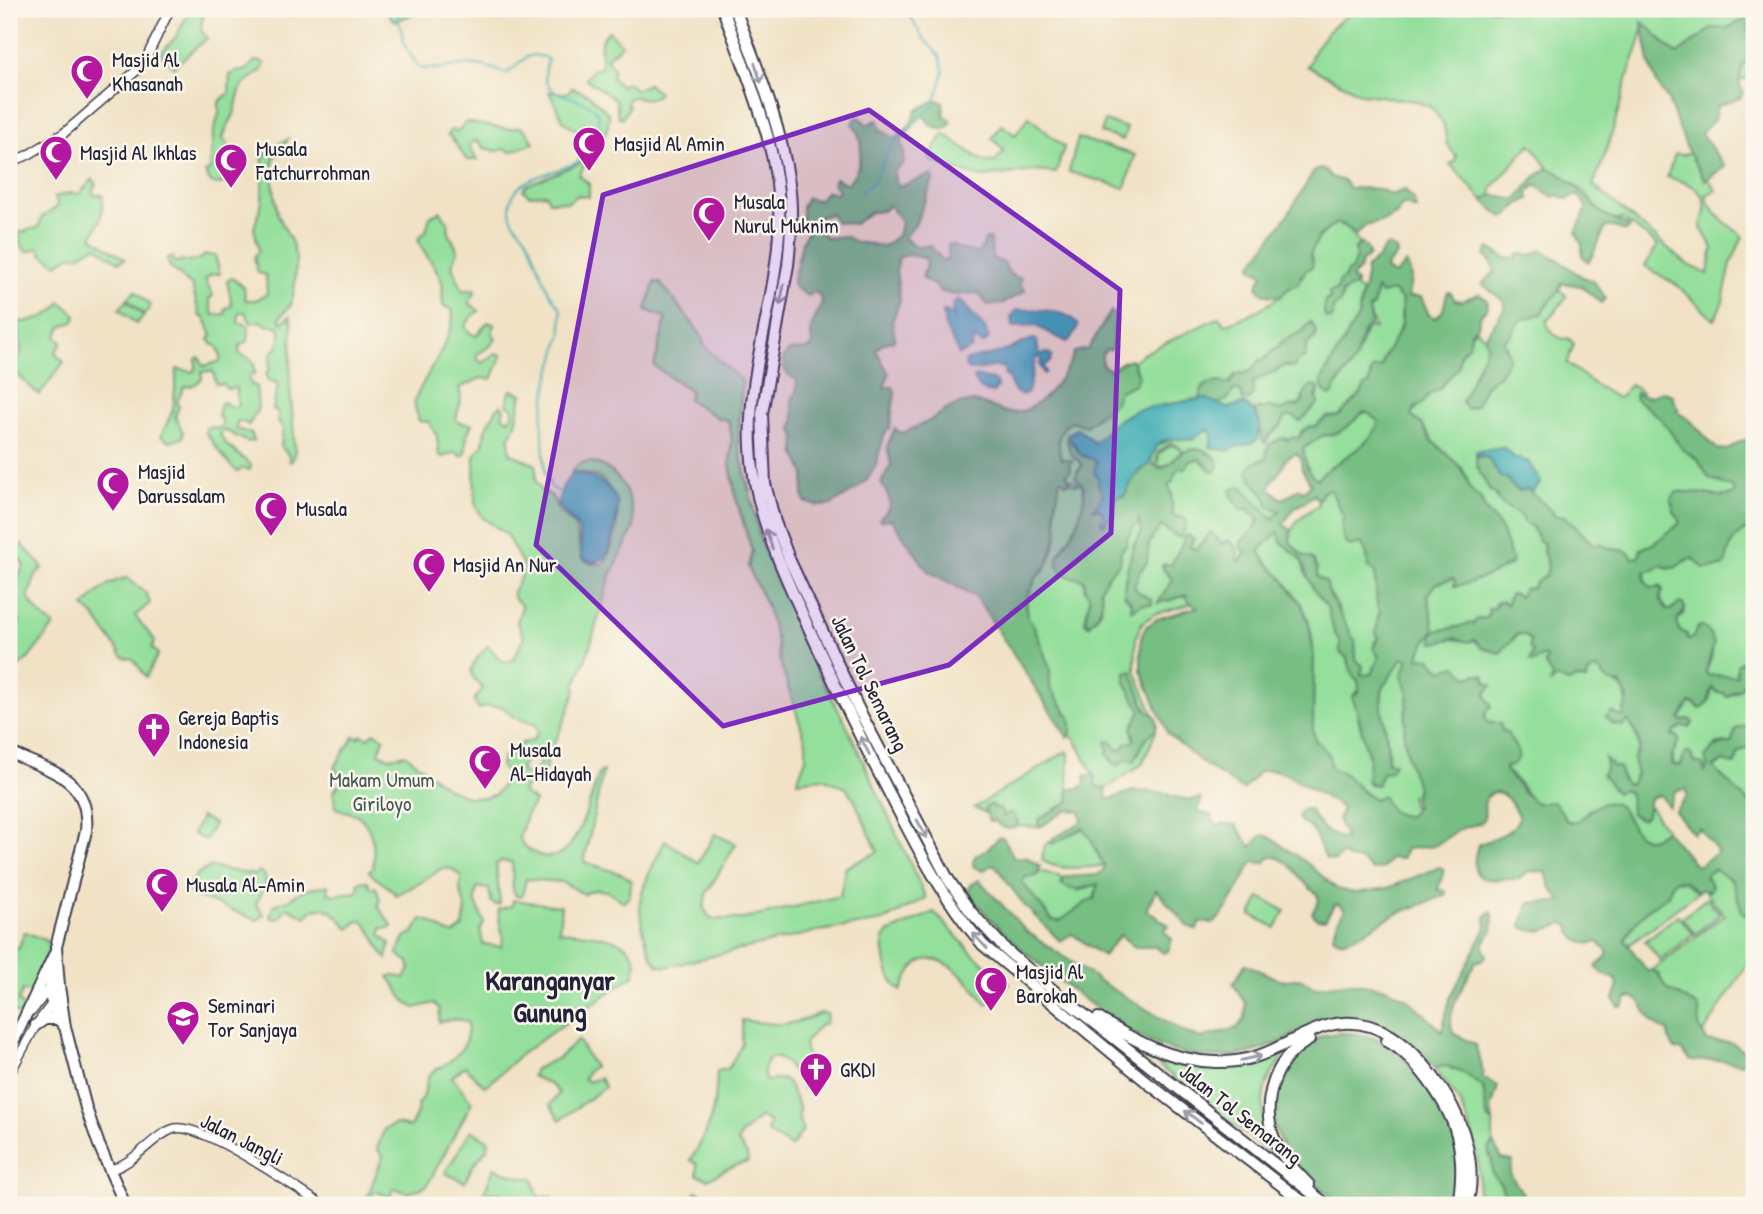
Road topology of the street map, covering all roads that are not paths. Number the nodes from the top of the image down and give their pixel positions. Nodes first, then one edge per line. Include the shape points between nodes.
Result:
1 (170, 9) edge
2 (723, 9) edge
3 (735, 9) edge
4 (9, 163) edge
5 (9, 752) edge
6 (55, 951) junction
7 (54, 986) junction
8 (1054, 991) junction
9 (56, 1002) junction
10 (62, 1023) junction
11 (36, 1025) junction
12 (15, 1038) junction
13 (9, 1052) edge
14 (17, 1060) junction
15 (9, 1075) edge
16 (1247, 1159) junction
17 (109, 1170) junction
18 (125, 1205) edge
19 (322, 1205) edge
20 (1298, 1205) edge
21 (1307, 1205) edge
22 (1327, 1205) edge
23 (1458, 1205) edge
24 (1467, 1205) edge

1 - 4 street via 143,65 64,133
16 -> 2 highway, Jalan Tol Semarang via 998,959 960,918 935,881 854,724 783,574 754,485 750,444 752,398 777,256 778,192 771,151
3 -> 8 highway, Jalan Tol Semarang via 778,135 790,194 788,265 762,414 765,484 775,522 858,708 948,879 989,934
5 - 6 highway via 64,778 84,800 86,831
6 - 7 highway
6 - 12 highway
7 - 9 highway
7 - 12 street
8 - 22 highway, Jalan Tol Semarang
8 -> 24 highway via 1140,1043 1192,1060 1254,1058 1319,1028 1336,1025 1375,1028 1394,1037 1423,1061 1456,1114 1468,1158
9 - 10 highway
9 - 11 street
10 - 11 highway via 45,1019
10 - 17 highway
11 - 14 street
12 - 13 street
13 - 14 street
14 - 15 street
16 - 20 highway
16 - 21 highway, Jalan Tol Semarang
17 - 18 highway
17 - 19 street, Jalan Jangli via 131,1160 169,1130 181,1128 233,1149
22 - 23 highway via 1275,1141 1269,1121 1271,1087 1284,1061 1304,1042 1321,1034 1353,1030 1392,1044 1434,1090 1457,1134

